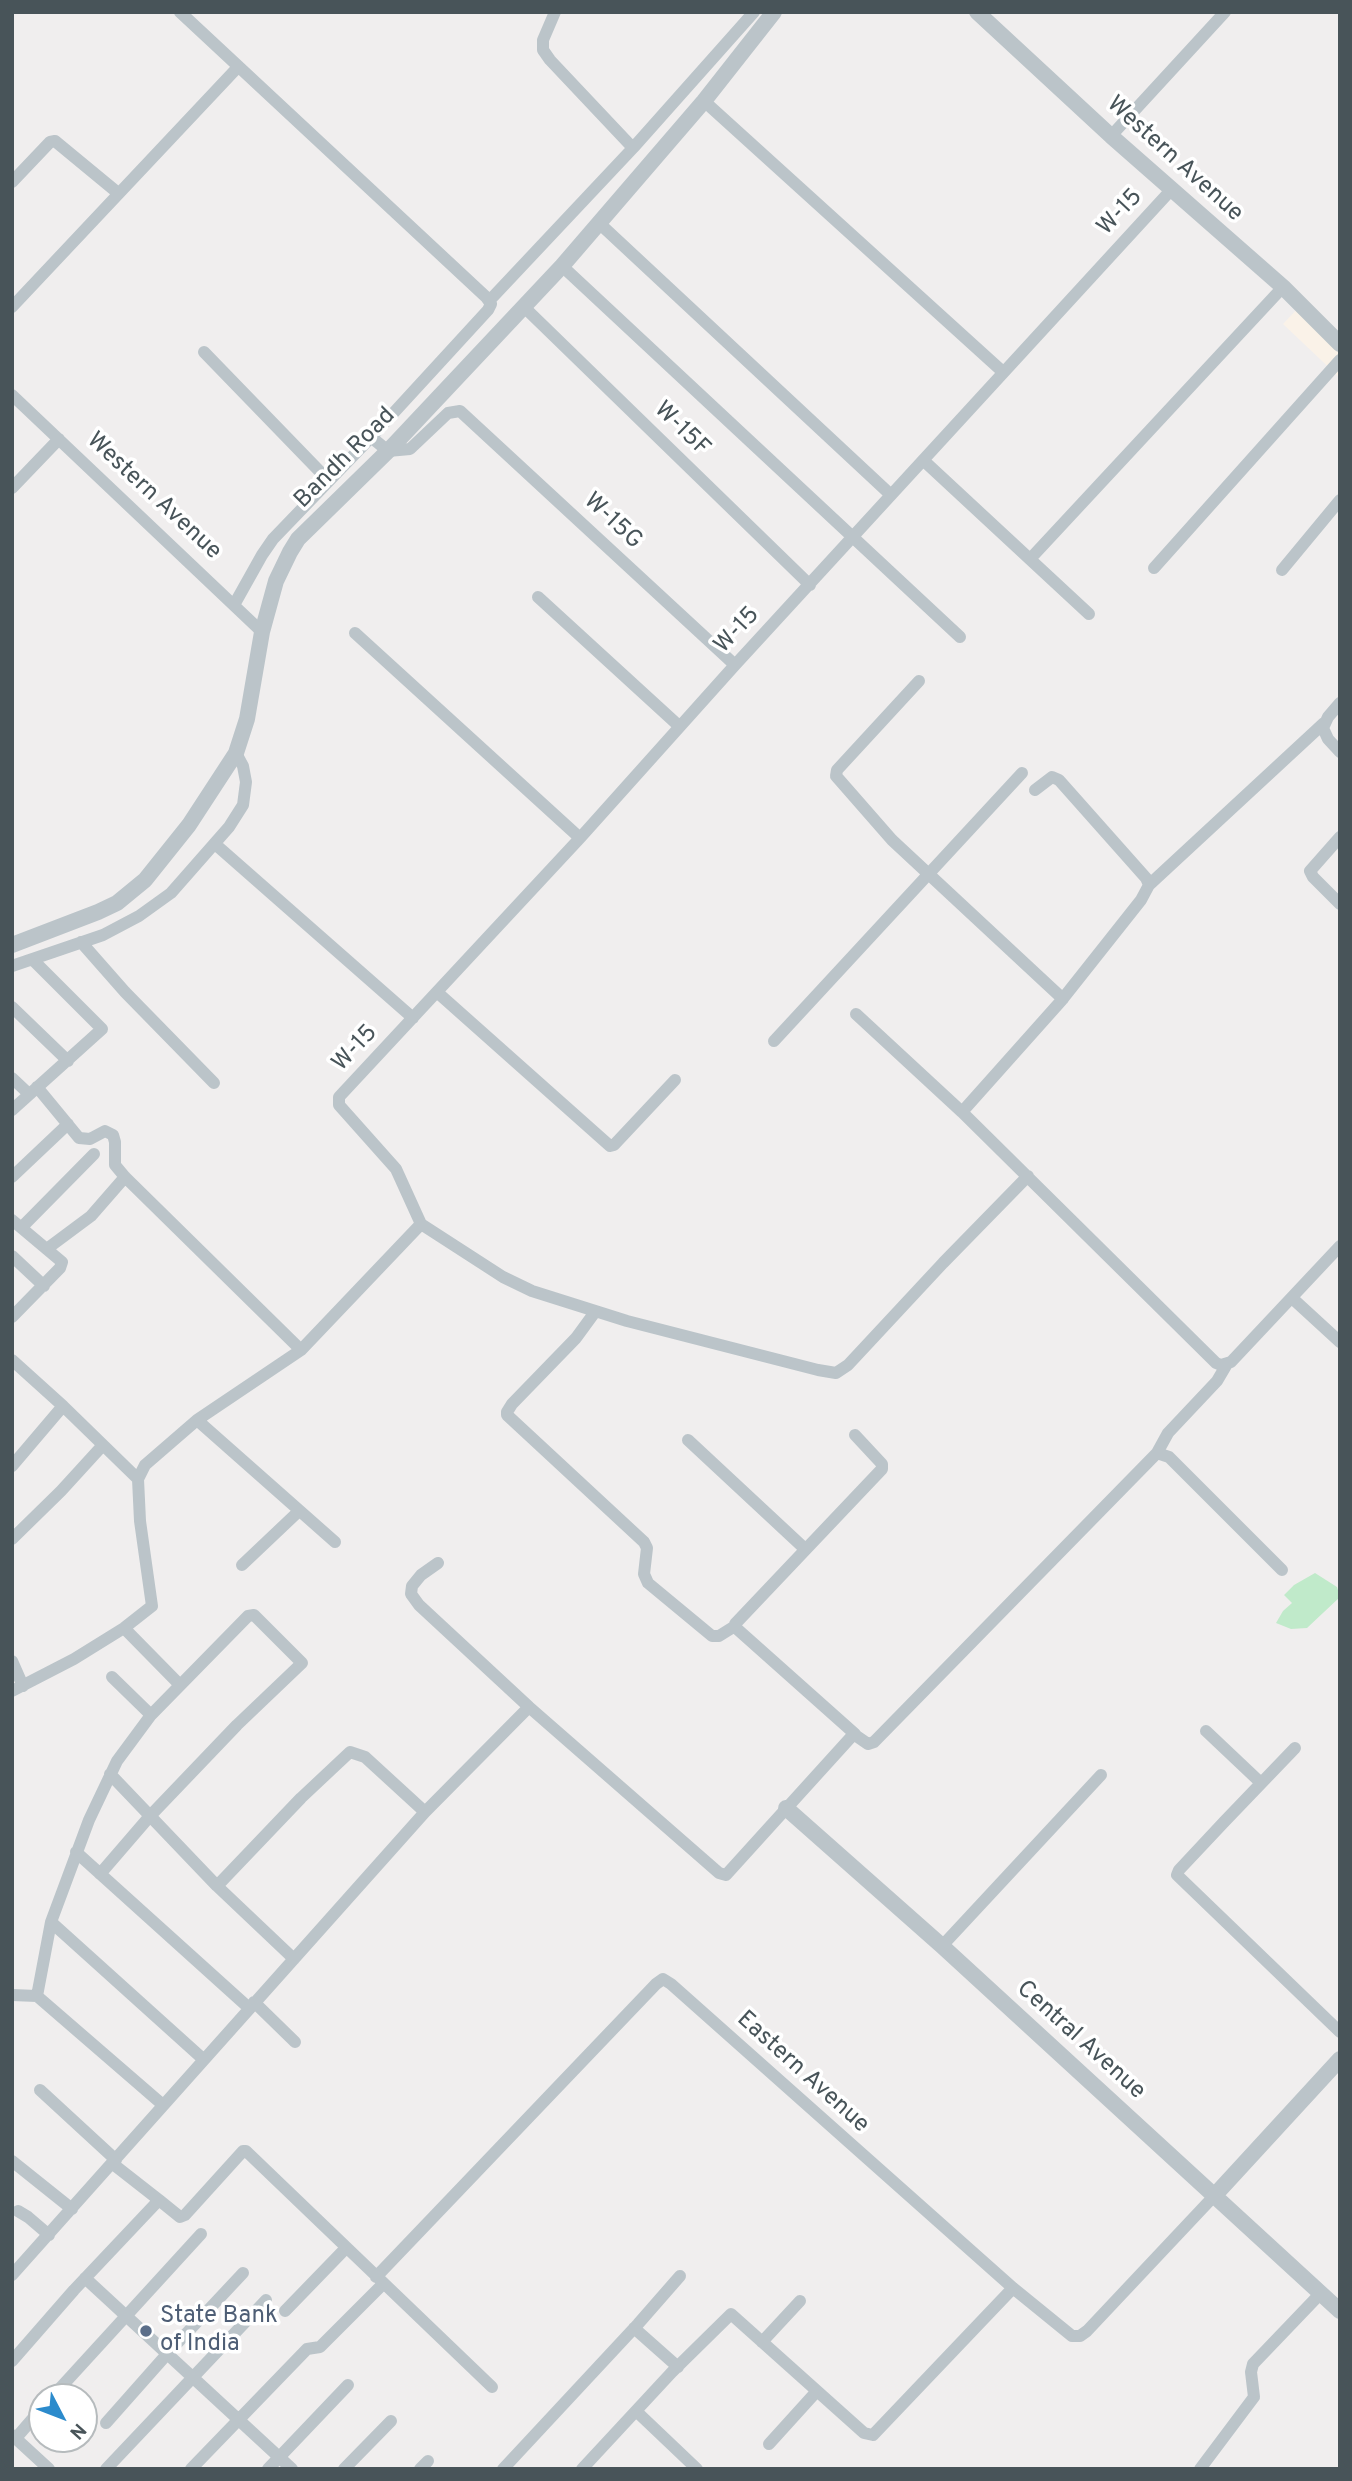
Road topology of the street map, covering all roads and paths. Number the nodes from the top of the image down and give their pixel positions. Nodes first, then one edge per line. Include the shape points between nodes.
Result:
1 (180, 12) edge
2 (555, 12) edge
3 (754, 12) edge
4 (774, 12) edge
5 (977, 12) edge
6 (1225, 12) edge
7 (238, 67) junction
8 (704, 101) junction
9 (1111, 136) junction
10 (633, 148) junction
11 (12, 182) edge
12 (1172, 189) junction
13 (118, 193) junction
14 (599, 223) junction
15 (562, 265) junction
16 (1283, 287) junction
17 (490, 300) junction
18 (523, 306) junction
19 (12, 307) edge
20 (1340, 344) edge
21 (204, 352) dead end
22 (1340, 360) edge
23 (1003, 372) junction
24 (12, 395) edge
25 (371, 437) junction
26 (59, 439) junction
27 (388, 451) junction
28 (923, 460) junction
29 (330, 481) junction
30 (12, 488) edge
31 (891, 495) junction
32 (1340, 500) edge
33 (852, 537) junction
34 (1031, 558) junction
35 (1154, 568) dead end
36 (1282, 570) dead end
37 (810, 584) junction
38 (538, 597) dead end
39 (234, 605) junction
40 (1088, 614) dead end
41 (262, 632) junction
42 (355, 633) dead end
43 (960, 637) dead end
44 (735, 665) junction
45 (919, 681) dead end
46 (1340, 704) edge
47 (1324, 723) junction
48 (680, 726) junction
49 (1340, 752) edge
50 (236, 753) junction
51 (1022, 773) dead end
52 (1035, 790) dead end
53 (1340, 837) edge
54 (580, 838) junction
55 (215, 844) junction
56 (928, 874) junction
57 (1149, 885) junction
58 (1340, 904) edge
59 (81, 942) junction
60 (12, 945) edge
61 (33, 960) junction
62 (12, 966) edge
63 (438, 993) junction
64 (1063, 999) junction
65 (12, 1007) edge
66 (856, 1014) dead end
67 (413, 1018) junction
68 (774, 1041) dead end
69 (68, 1061) junction
70 (12, 1078) edge
71 (675, 1080) dead end
72 (214, 1083) dead end
73 (33, 1091) junction
74 (12, 1110) edge
75 (962, 1112) junction
76 (68, 1124) junction
77 (94, 1154) dead end
78 (1028, 1176) junction
79 (12, 1177) edge
80 (125, 1177) junction
81 (17, 1224) edge
82 (421, 1224) junction
83 (1340, 1246) edge
84 (48, 1248) junction
85 (12, 1256) edge
86 (44, 1286) junction
87 (1292, 1298) junction
88 (595, 1312) junction
89 (12, 1317) edge
90 (1340, 1342) edge
91 (300, 1350) junction
92 (12, 1360) edge
93 (1227, 1364) junction
94 (63, 1406) junction
95 (197, 1420) junction
96 (855, 1435) dead end
97 (688, 1440) dead end
98 (103, 1445) junction
99 (1157, 1453) junction
100 (12, 1466) edge
101 (138, 1479) junction
102 (299, 1511) junction
103 (12, 1539) edge
104 (335, 1542) dead end
105 (804, 1548) junction
106 (438, 1563) dead end
107 (242, 1565) dead end
108 (1282, 1570) dead end
109 (735, 1626) junction
110 (124, 1628) junction
111 (12, 1661) edge
112 (112, 1677) dead end
113 (180, 1685) junction
114 (18, 1688) edge
115 (529, 1707) junction
116 (151, 1716) junction
117 (1206, 1731) dead end
118 (855, 1734) junction
119 (1295, 1748) dead end
120 (110, 1774) junction
121 (1101, 1775) dead end
122 (1261, 1783) junction
123 (786, 1808) junction
124 (425, 1812) junction
125 (150, 1816) junction
126 (76, 1852) junction
127 (100, 1874) junction
128 (217, 1886) junction
129 (51, 1922) junction
130 (942, 1946) junction
131 (294, 1959) junction
132 (12, 1995) edge
133 (37, 1996) junction
134 (251, 2005) junction
135 (1340, 2032) edge
136 (295, 2042) dead end
137 (203, 2059) junction
138 (1340, 2059) edge
139 (40, 2090) dead end
140 (163, 2105) junction
141 (12, 2161) edge
142 (114, 2162) junction
143 (1216, 2196) junction
144 (159, 2200) junction
145 (72, 2208) junction
146 (18, 2211) dead end
147 (201, 2234) dead end
148 (49, 2235) junction
149 (346, 2248) junction
150 (243, 2273) dead end
151 (12, 2275) edge
152 (680, 2276) dead end
153 (85, 2278) junction
154 (380, 2280) junction
155 (1013, 2288) junction
156 (1320, 2294) junction
157 (266, 2301) dead end
158 (800, 2301) dead end
159 (285, 2311) dead end
160 (1340, 2311) edge
161 (125, 2316) junction
162 (634, 2328) junction
163 (762, 2342) junction
164 (168, 2353) junction
165 (12, 2361) edge
166 (678, 2367) junction
167 (192, 2376) junction
168 (65, 2383) edge
169 (348, 2385) dead end
170 (492, 2387) dead end
171 (817, 2391) junction
172 (636, 2411) junction
173 (238, 2419) junction
174 (391, 2421) dead end
175 (28, 2422) edge
176 (106, 2423) dead end
177 (14, 2436) edge
178 (769, 2444) dead end
179 (279, 2456) junction
180 (690, 2466) edge
181 (49, 2469) edge
182 (106, 2469) edge
183 (191, 2469) edge
184 (268, 2469) edge
185 (292, 2469) edge
186 (344, 2469) edge
187 (503, 2469) edge
188 (582, 2469) edge
189 (1200, 2469) edge

1 - 7 street
2 - 10 street via 543,50
3 - 10 street
4 - 8 street, Bandh Road
5 - 9 street, Western Avenue
6 - 9 street
7 - 13 street
7 - 17 street
8 - 14 street, Bandh Road
8 - 23 street
9 - 12 street, Western Avenue
10 - 17 street
11 - 13 street via 55,141
12 - 16 street, Western Avenue
12 - 23 street, W-15
13 - 19 street
14 - 15 street, Bandh Road
14 - 31 street
15 - 18 street, Bandh Road
15 - 33 street
16 - 20 street, Western Avenue
16 - 34 street
17 - 25 street via 488,310
18 - 27 street, Bandh Road
18 - 37 street, W-15F
21 - 29 street
22 - 35 street
23 - 28 street, W-15
24 - 26 street, Western Avenue
25 - 27 street
25 - 29 street
26 - 30 street
26 - 39 street, Western Avenue
27 - 41 street, Bandh Road via 298,539 276,581
27 - 44 street, W-15G via 410,449 448,413 460,411
28 - 31 street, W-15
28 - 34 street
29 - 39 street via 273,539
31 - 33 street, W-15
32 - 36 street
33 - 37 street, W-15
33 - 43 street
34 - 40 street
37 - 44 street, W-15
38 - 48 street
39 - 41 street, Western Avenue
41 - 50 street, Bandh Road via 247,719
42 - 54 street
44 - 48 street, W-15
45 - 56 street via 836,776
46 - 47 street
47 - 49 street via 1324,733
47 - 57 street
48 - 54 street, W-15
50 - 55 street via 243,766 246,794 238,815
50 - 60 street, Bandh Road via 189,825 133,892 98,912
51 - 56 street
52 - 57 street via 1052,777 1059,780
53 - 58 street via 1310,871
54 - 63 street, W-15
55 - 59 street via 159,902 103,935
55 - 67 street
56 - 64 street
56 - 68 street
57 - 64 street
59 - 61 street
59 - 72 street
61 - 62 street
61 - 69 street via 102,1027
63 - 67 street, W-15
63 - 71 street via 610,1146
64 - 75 street
65 - 69 street
66 - 75 street
67 - 82 street, W-15 via 338,1102 392,1161
69 - 73 street
70 - 73 street
73 - 74 street
73 - 76 street
75 - 78 street
76 - 79 street
76 - 80 street via 82,1139 105,1131 113,1135 115,1165
77 - 81 street
78 - 88 street via 848,1366 835,1373
78 - 93 street via 1216,1363
80 - 84 street via 91,1216
80 - 91 street
81 - 84 street
82 - 88 street via 518,1285
82 - 91 street
83 - 87 street
84 - 86 street via 62,1262
85 - 86 street
86 - 89 street
87 - 90 street
87 - 93 street
88 - 109 street via 506,1412 644,1542 648,1584 712,1636
91 - 95 street
92 - 94 street
93 - 99 street via 1168,1433
94 - 98 street
94 - 100 street
95 - 101 street via 154,1455
95 - 102 street
96 - 105 street via 882,1469
97 - 105 street
98 - 101 street
98 - 103 street
99 - 108 street via 1169,1457
99 - 118 street via 874,1742 868,1744
101 - 110 street via 153,1603
102 - 104 street
102 - 107 street
105 - 109 street
106 - 115 street via 416,1580 411,1594 414,1599
109 - 118 street
110 - 113 street
110 - 114 street
111 - 114 street
112 - 116 street
113 - 116 street
113 - 125 street via 250,1614 302,1662
115 - 123 street via 722,1875 729,1874
115 - 124 street
116 - 120 street
117 - 122 street
118 - 123 street
119 - 122 street
120 - 125 street
120 - 126 street
121 - 130 street
122 - 135 street via 1177,1875
123 - 130 street, Central Avenue
124 - 128 street via 365,1757 350,1752
124 - 131 street
125 - 127 street
125 - 128 street
126 - 127 street
126 - 129 street
127 - 134 street
128 - 131 street
129 - 133 street
129 - 137 street
130 - 143 street, Central Avenue
131 - 134 street
132 - 133 street
133 - 140 street
134 - 136 street
134 - 137 street
137 - 140 street
138 - 143 street
139 - 142 street
140 - 142 street
141 - 145 street
142 - 144 street
142 - 145 street
143 - 155 street, Eastern Avenue via 1080,2336 1065,2332
143 - 156 street, Central Avenue
144 - 149 street via 180,2217 185,2215 245,2150
144 - 153 street
145 - 148 street
146 - 148 street
147 - 161 street
148 - 151 street
149 - 154 street
149 - 159 street
150 - 164 street
152 - 162 street
153 - 161 street
153 - 165 street
154 - 155 street, Eastern Avenue via 663,1979
154 - 170 street
154 - 173 street via 320,2347 308,2348
155 - 171 street via 873,2435
156 - 160 street, Central Avenue
156 - 189 street via 1253,2364 1254,2397
157 - 167 street
158 - 163 street
161 - 164 street
161 - 168 street
162 - 166 street
162 - 187 street
163 - 166 street via 731,2314
163 - 171 street
164 - 167 street
164 - 176 street
166 - 172 street
167 - 173 street
167 - 182 street
169 - 179 street
171 - 178 street
172 - 180 street
172 - 188 street
173 - 179 street
173 - 183 street
174 - 186 street
175 - 177 street
177 - 181 street
179 - 184 street
179 - 185 street

